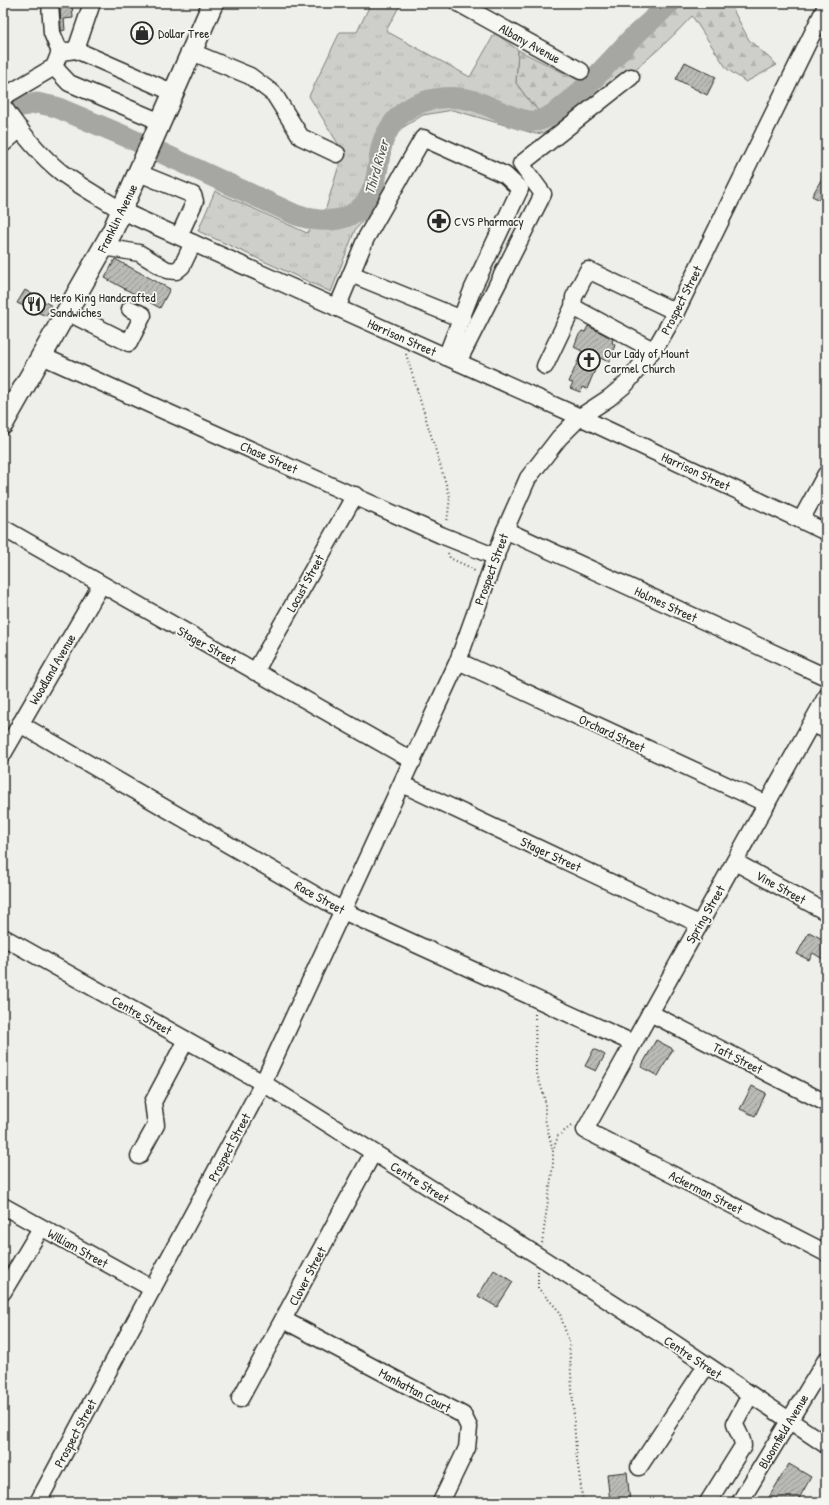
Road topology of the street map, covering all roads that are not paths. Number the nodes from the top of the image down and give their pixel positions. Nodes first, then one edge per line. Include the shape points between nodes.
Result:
1 (50, 3) edge
2 (92, 3) edge
3 (213, 3) edge
4 (458, 3) edge
5 (825, 9) edge
6 (76, 50) junction
7 (192, 52) junction
8 (57, 60) junction
9 (581, 71) dead end
10 (631, 78) dead end
11 (174, 93) junction
12 (3, 97) edge
13 (3, 106) edge
14 (18, 127) junction
15 (158, 127) junction
16 (3, 144) edge
17 (337, 154) dead end
18 (141, 168) junction
19 (122, 211) junction
20 (186, 239) junction
21 (104, 247) junction
22 (351, 274) junction
23 (573, 307) junction
24 (337, 308) junction
25 (130, 309) dead end
26 (67, 312) junction
27 (676, 312) junction
28 (462, 320) junction
29 (654, 350) junction
30 (42, 356) junction
31 (452, 360) junction
32 (545, 366) dead end
33 (580, 417) junction
34 (3, 424) edge
35 (826, 474) edge
36 (355, 495) junction
37 (802, 520) junction
38 (3, 528) edge
39 (505, 530) junction
40 (826, 532) edge
41 (496, 557) junction
42 (101, 585) junction
43 (458, 661) junction
44 (255, 672) junction
45 (826, 677) edge
46 (826, 698) edge
47 (20, 724) junction
48 (819, 727) edge
49 (3, 754) edge
50 (413, 761) junction
51 (402, 784) junction
52 (766, 804) junction
53 (735, 862) junction
54 (343, 911) junction
55 (826, 912) edge
56 (699, 924) junction
57 (3, 937) edge
58 (650, 1013) junction
59 (186, 1040) junction
60 (633, 1043) junction
61 (263, 1083) junction
62 (826, 1103) edge
63 (579, 1127) joint
64 (373, 1153) junction
65 (140, 1156) dead end
66 (3, 1206) edge
67 (41, 1228) junction
68 (826, 1253) edge
69 (153, 1289) junction
70 (3, 1292) edge
71 (284, 1320) junction
72 (826, 1361) edge
73 (706, 1366) junction
74 (750, 1395) junction
75 (240, 1399) dead end
76 (790, 1422) junction
77 (826, 1445) edge
78 (639, 1467) dead end
79 (38, 1502) edge
80 (441, 1502) edge
81 (708, 1502) edge
82 (740, 1502) edge

1 - 8 street
2 - 6 street
3 - 7 main road, Franklin Avenue
4 - 9 street, Albany Avenue
5 - 27 street, Prospect Street
6 - 8 street
6 - 11 street
7 - 11 main road, Franklin Avenue
7 - 17 street via 250,76 274,94 301,137
8 - 12 street
8 - 15 street via 69,83
10 - 31 street via 520,164 543,194
11 - 15 main road, Franklin Avenue
13 - 14 street, Harrison Street
14 - 16 street
14 - 19 street, Harrison Street via 41,154 63,173
15 - 18 main road, Franklin Avenue
18 - 19 main road, Franklin Avenue
18 - 20 street via 193,195 195,201
19 - 20 street, Harrison Street
19 - 21 main road, Franklin Avenue
20 - 21 street via 182,266 176,271 167,270 139,253
20 - 24 street, Harrison Street
21 - 26 main road, Franklin Avenue
22 - 24 street
22 - 28 street
22 - 28 street via 366,238 423,138 505,175 520,189
23 - 27 street via 574,297 588,270
23 - 29 street
23 - 32 street
24 - 31 street, Harrison Street
25 - 26 street via 143,315 129,343
26 - 30 main road, Franklin Avenue
27 - 29 street, Prospect Street
28 - 31 street
29 - 33 street, Prospect Street via 626,384
30 - 34 main road, Franklin Avenue
30 - 36 street, Chase Street
31 - 33 street, Harrison Street
33 - 37 street, Harrison Street
33 - 39 street, Prospect Street via 559,438 528,478
35 - 37 street
36 - 41 street, Chase Street
36 - 44 street, Locust Street
37 - 40 street, Harrison Street
38 - 42 street, Stager Street
39 - 41 street, Prospect Street
39 - 45 street, Holmes Street
41 - 43 street, Prospect Street
42 - 44 street, Stager Street
42 - 47 street, Woodland Avenue
43 - 50 street, Prospect Street
43 - 52 street, Orchard Street
44 - 50 street, Stager Street
46 - 48 street, Spring Street
47 - 49 street, Woodland Avenue
47 - 54 street, Race Street
48 - 52 street, Spring Street
50 - 51 street, Prospect Street
51 - 54 street, Prospect Street
51 - 56 street, Stager Street
52 - 53 street, Spring Street
53 - 55 street, Vine Street
53 - 56 street, Spring Street
54 - 60 street, Race Street
54 - 61 street, Prospect Street
56 - 58 street, Spring Street
57 - 59 street, Centre Street
58 - 60 street, Spring Street
58 - 62 street, Taft Street
59 - 61 street, Centre Street
59 - 65 street via 153,1102 156,1125
60 - 63 street, Spring Street
61 - 64 street, Centre Street
61 - 69 street, Prospect Street
63 - 68 street, Ackerman Street
64 - 71 street, Clover Street
64 - 73 street, Centre Street via 540,1257
66 - 67 street, William Street
67 - 69 street, William Street
67 - 70 street
69 - 79 street, Prospect Street
71 - 75 street, Clover Street
71 - 80 street, Manhattan Court via 463,1415 469,1427 467,1448
72 - 76 street, Bloomfield Avenue
73 - 74 street, Centre Street
73 - 78 street
74 - 76 street, Centre Street
74 - 81 street via 735,1423 743,1446
76 - 77 street, Centre Street
76 - 82 street, Bloomfield Avenue

